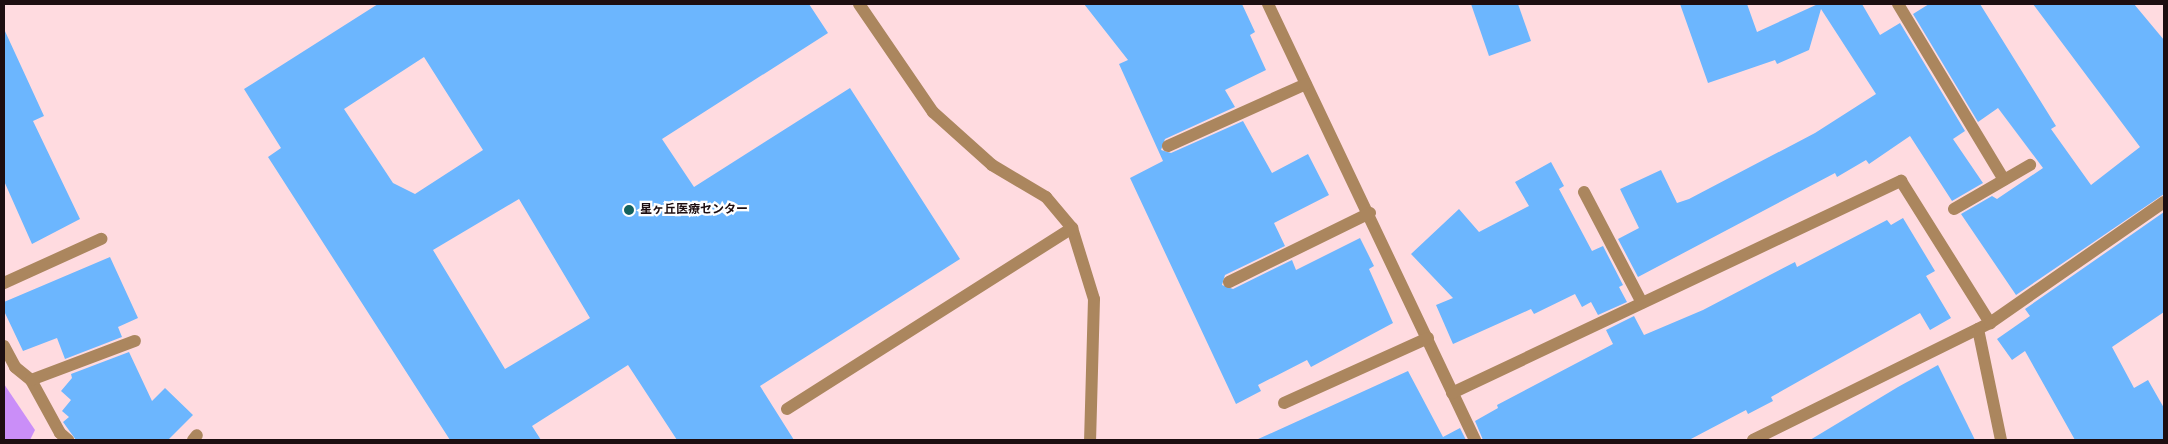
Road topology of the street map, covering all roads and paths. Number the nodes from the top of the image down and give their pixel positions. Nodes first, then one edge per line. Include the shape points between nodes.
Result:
1 (859, 4) edge
2 (1268, 4) edge
3 (1898, 4) edge
4 (1306, 84) junction
5 (1168, 146) dead end
6 (2030, 165) dead end
7 (2004, 180) junction
8 (1584, 192) dead end
9 (2164, 202) edge
10 (1954, 209) dead end
11 (1370, 213) junction
12 (1072, 228) junction
13 (101, 239) dead end
14 (1229, 282) dead end
15 (4, 283) edge
16 (1642, 303) junction
17 (1990, 323) junction
18 (1978, 329) junction
19 (1428, 338) junction
20 (135, 341) dead end
21 (4, 346) edge
22 (31, 380) junction
23 (1452, 393) junction
24 (1284, 403) dead end
25 (786, 408) dead end
26 (68, 440) edge
27 (1090, 440) edge
28 (1475, 440) edge
29 (1753, 440) edge
30 (2001, 440) edge

1 - 12 street via 933,112 992,165 1046,197
2 - 4 street
3 - 7 street
4 - 5 street
4 - 11 street
6 - 7 street
7 - 10 street
8 - 16 street
9 - 17 street
11 - 14 street
11 - 19 street
12 - 25 street
12 - 27 street via 1094,299
13 - 15 street
16 - 17 street via 1901,181
16 - 23 street
17 - 18 street
18 - 29 street
18 - 30 street
19 - 23 street
19 - 24 street
20 - 22 street
21 - 22 street via 16,367
22 - 26 street via 60,434
23 - 28 street

